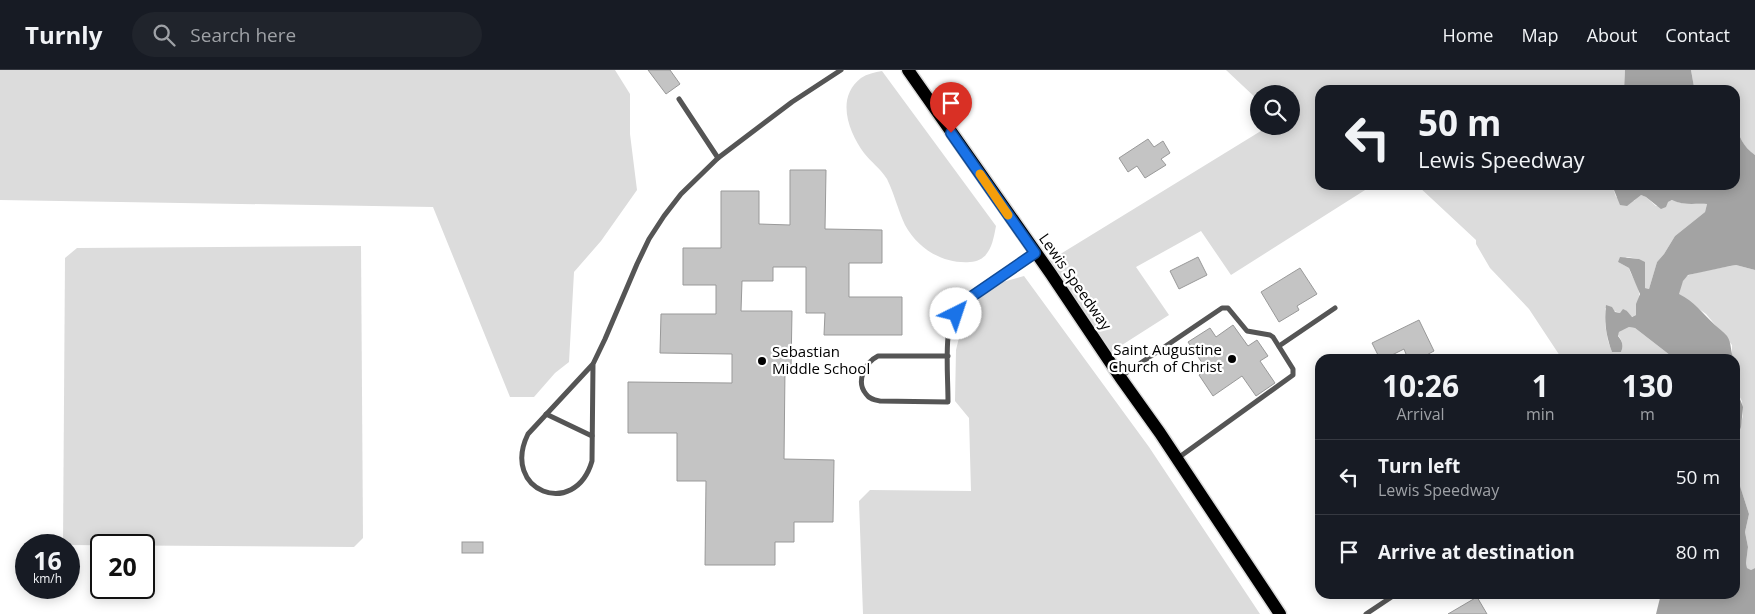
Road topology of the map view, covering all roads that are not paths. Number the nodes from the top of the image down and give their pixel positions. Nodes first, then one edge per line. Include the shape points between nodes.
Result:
1 (841, 70) edge
2 (908, 70) edge
3 (679, 99) dead end
4 (718, 158) junction
5 (1035, 253) junction
6 (1335, 308) dead end
7 (1279, 346) junction
8 (948, 356) junction
9 (593, 364) junction
10 (1120, 377) junction
11 (546, 414) junction
12 (592, 436) junction
13 (1177, 458) junction
14 (1388, 599) edge
15 (1280, 614) edge
16 (1366, 614) edge

1 - 4 lane
2 - 5 main road, Lewis Speedway
3 - 4 lane
4 - 9 lane via 681,194 649,239
5 - 8 lane via 963,305 951,325
5 - 10 main road, Lewis Speedway
6 - 7 lane
7 - 10 lane via 1270,335 1247,331 1225,307
7 - 13 lane via 1293,369 1293,375
8 - 8 lane via 878,356 865,367 863,389 870,398 880,401 948,402
9 - 11 lane
9 - 12 lane
10 - 13 main road, Lewis Speedway
11 - 12 lane
11 - 12 lane via 528,434 521,456 524,474 539,488 566,492 583,481 592,460
13 - 15 main road, Lewis Speedway
14 - 16 lane

